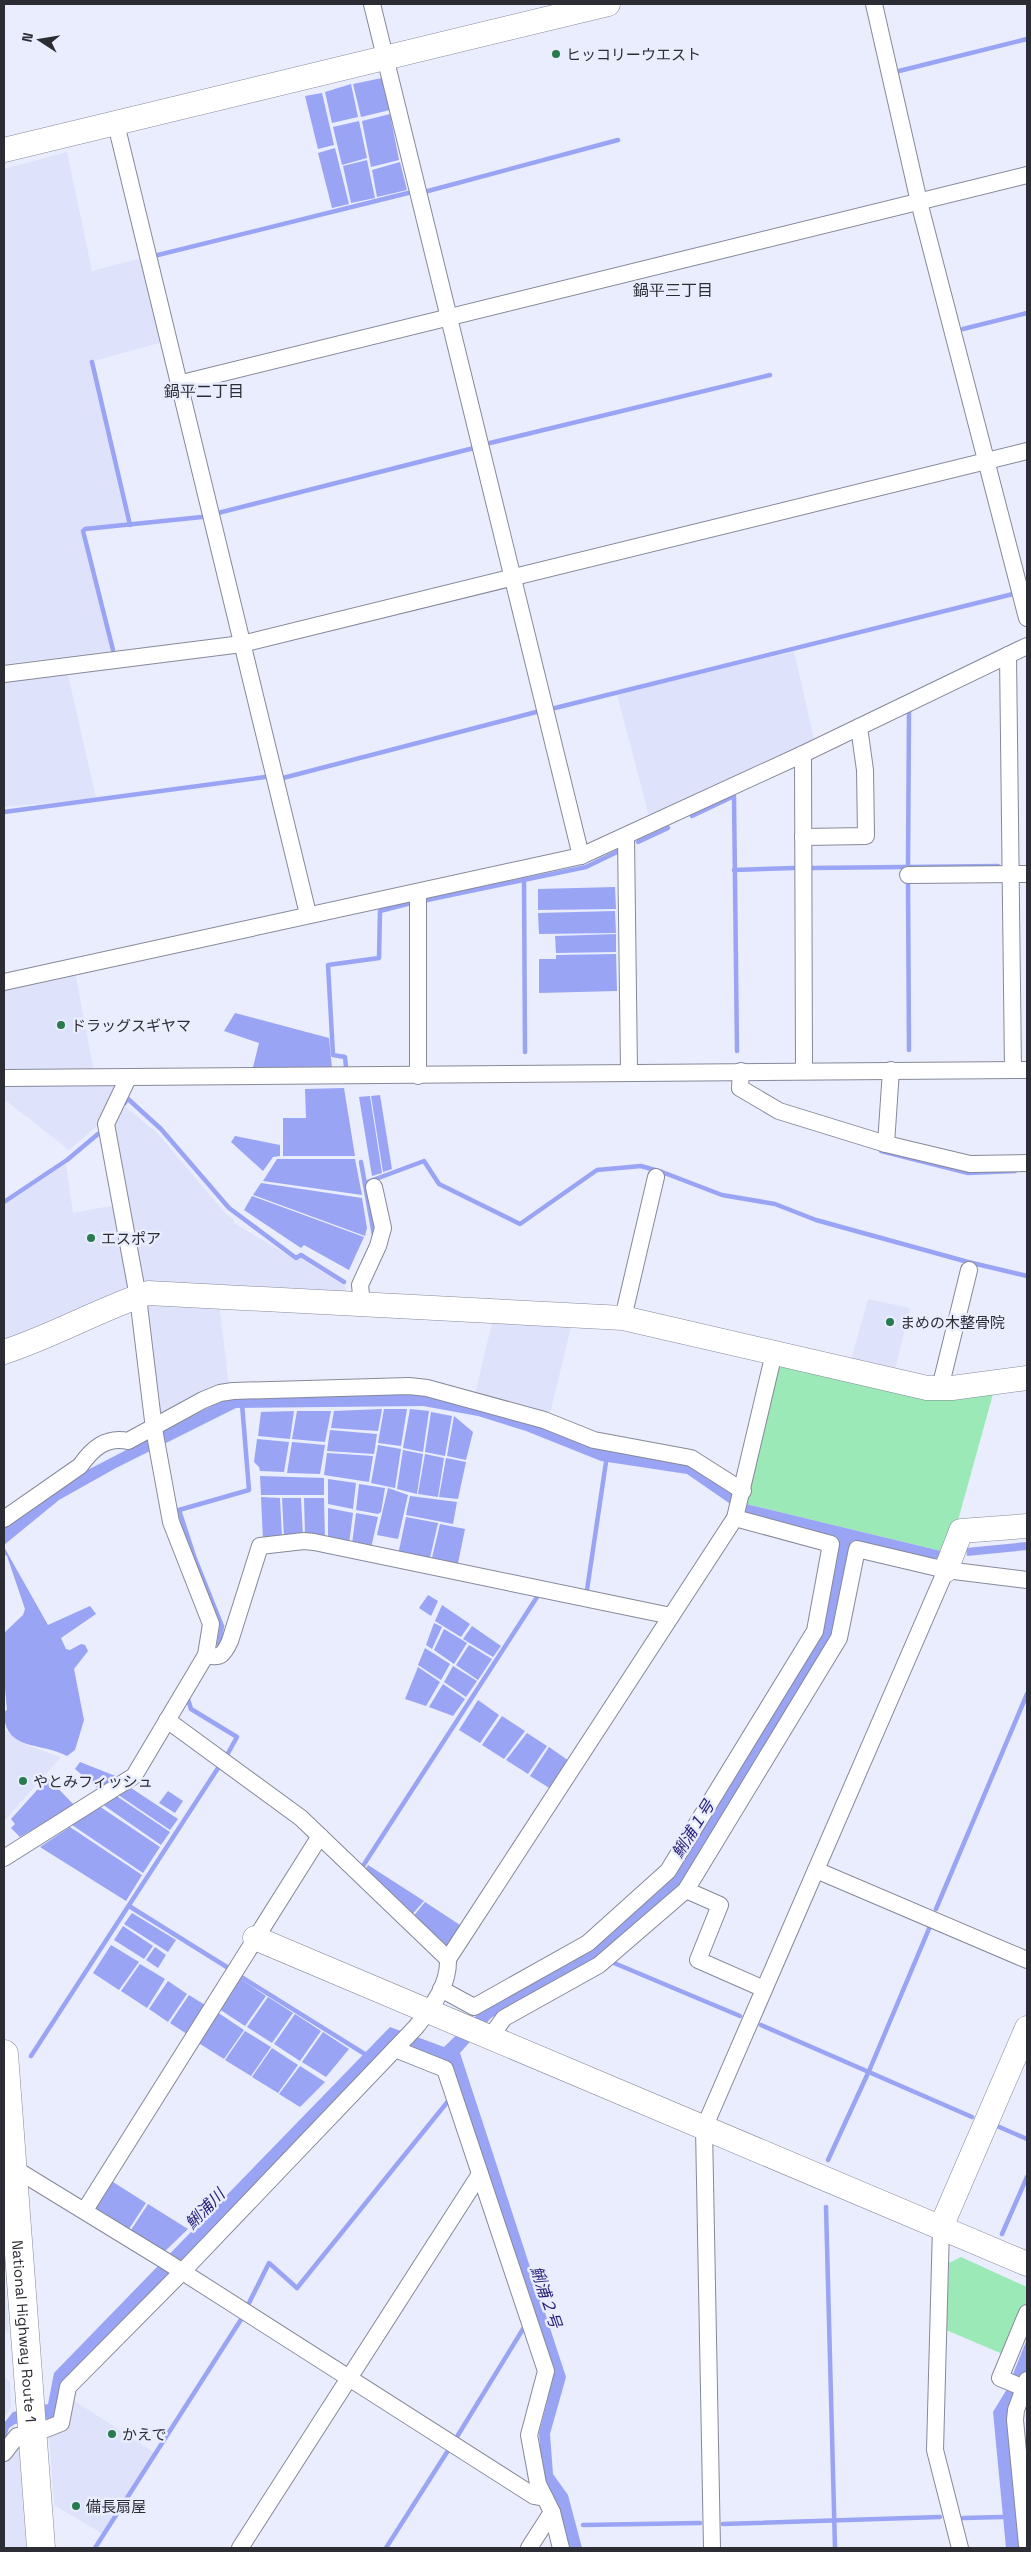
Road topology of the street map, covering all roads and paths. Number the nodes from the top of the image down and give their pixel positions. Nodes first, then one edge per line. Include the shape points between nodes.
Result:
1 (372, 4) edge
2 (608, 4) edge
3 (874, 4) edge
4 (385, 58) junction
5 (116, 124) junction
6 (4, 148) edge
7 (1027, 175) edge
8 (919, 202) junction
9 (450, 318) junction
10 (178, 384) junction
11 (1027, 451) edge
12 (988, 461) junction
13 (1020, 559) edge
14 (513, 576) junction
15 (1027, 618) edge
16 (242, 644) junction
17 (1027, 646) edge
18 (1008, 655) junction
19 (4, 674) edge
20 (859, 727) junction
21 (803, 754) junction
22 (626, 837) junction
23 (803, 837) junction
24 (581, 856) junction
25 (1010, 874) junction
26 (1027, 874) edge
27 (908, 875) dead end
28 (418, 892) junction
29 (308, 914) junction
30 (4, 982) edge
31 (804, 1070) junction
32 (891, 1070) junction
33 (1020, 1070) edge
34 (741, 1071) junction
35 (629, 1072) junction
36 (418, 1076) junction
37 (4, 1078) edge
38 (128, 1078) junction
39 (886, 1144) junction
40 (1027, 1163) edge
41 (656, 1177) dead end
42 (374, 1187) dead end
43 (969, 1270) dead end
44 (138, 1297) junction
45 (362, 1304) junction
46 (623, 1318) junction
47 (4, 1352) edge
48 (774, 1353) junction
49 (1027, 1378) edge
50 (940, 1388) junction
51 (154, 1429) junction
52 (743, 1491) junction
53 (4, 1518) edge
54 (735, 1518) junction
55 (1027, 1526) edge
56 (946, 1570) junction
57 (1027, 1580) edge
58 (671, 1616) junction
59 (206, 1655) junction
60 (167, 1720) junction
61 (320, 1836) junction
62 (4, 1858) edge
63 (816, 1870) junction
64 (686, 1890) junction
65 (255, 1938) junction
66 (448, 1960) junction
67 (1027, 1960) edge
68 (442, 1989) junction
69 (764, 1989) junction
70 (422, 2020) junction
71 (1027, 2028) edge
72 (487, 2037) junction
73 (398, 2046) junction
74 (4, 2054) edge
75 (704, 2128) junction
76 (9, 2156) edge
77 (480, 2174) junction
78 (85, 2210) junction
79 (941, 2227) junction
80 (1027, 2264) edge
81 (174, 2267) junction
82 (1027, 2312) edge
83 (349, 2378) junction
84 (1026, 2384) edge
85 (19, 2433) edge
86 (4, 2453) edge
87 (1024, 2472) edge
88 (548, 2505) junction
89 (1027, 2545) edge
90 (40, 2548) edge
91 (240, 2548) edge
92 (529, 2548) edge
93 (561, 2548) edge
94 (712, 2548) edge
95 (960, 2548) edge

1 - 4 street
2 - 4 street
3 - 8 street
4 - 5 street
4 - 9 street
5 - 6 street
5 - 10 street
7 - 8 street
8 - 9 street
8 - 12 street
9 - 10 street
9 - 14 street
10 - 16 street
11 - 12 street
12 - 13 street
12 - 14 street
13 - 15 street
14 - 16 street
14 - 24 street
16 - 19 street
16 - 29 street
17 - 18 street
18 - 20 street
18 - 25 street
20 - 21 street
20 - 23 street via 865,770 866,836
21 - 22 street
21 - 23 street
22 - 24 street
22 - 35 street
23 - 31 street
24 - 28 street
25 - 26 street
25 - 27 street
25 - 33 street
28 - 29 street
28 - 36 street
29 - 30 street
31 - 32 street
31 - 34 street
32 - 33 street
32 - 39 street
34 - 35 street
34 - 39 street via 740,1088 779,1111
35 - 36 street
36 - 38 street
37 - 38 street
38 - 44 street via 106,1124
39 - 40 street via 970,1164
41 - 46 street
42 - 45 street via 383,1228 360,1285
43 - 50 street
44 - 45 street via 148,1294
44 - 47 street via 114,1304 31,1343
44 - 51 street
45 - 46 street
46 - 48 street
48 - 50 street via 927,1388
48 - 52 street
49 - 50 street
51 - 52 street via 203,1400 233,1391 409,1386 544,1420 594,1440 691,1458
51 - 53 street via 128,1441 116,1438 106,1442 88,1455 80,1466
51 - 59 street via 171,1522 211,1624
52 - 54 street
54 - 58 street
54 - 68 street via 831,1544 815,1631 668,1871 588,1943 474,2007
55 - 56 street via 961,1531
56 - 57 street
56 - 63 street
56 - 64 street via 857,1548 839,1638
58 - 59 street via 314,1542 292,1542 260,1546 224,1655 216,1658
58 - 66 street
59 - 60 street
60 - 61 street via 301,1818
60 - 62 street via 134,1776
61 - 65 street
61 - 66 street
63 - 67 street
63 - 69 street
64 - 69 street via 720,1905 698,1960
64 - 72 street via 599,1965 504,2018
65 - 70 street
65 - 78 street
66 - 68 street via 448,1974
68 - 70 street
69 - 75 street
70 - 72 street via 458,2024
70 - 73 street
71 - 79 street
72 - 75 street
73 - 77 street via 445,2069
73 - 81 street
74 - 76 highway, National Highway Route 1
75 - 79 street
75 - 94 street
76 - 78 street
76 - 85 highway, National Highway Route 1 via 30,2400
77 - 83 street
77 - 88 street via 546,2371 530,2435 538,2484
78 - 81 street
79 - 80 street
79 - 95 street via 934,2450
81 - 83 street
81 - 85 street via 68,2387 61,2423
82 - 84 street via 1000,2378
83 - 88 street
83 - 91 street
84 - 87 street via 1015,2420
85 - 86 street
85 - 90 highway, National Highway Route 1
87 - 89 street
88 - 92 street
88 - 93 street

